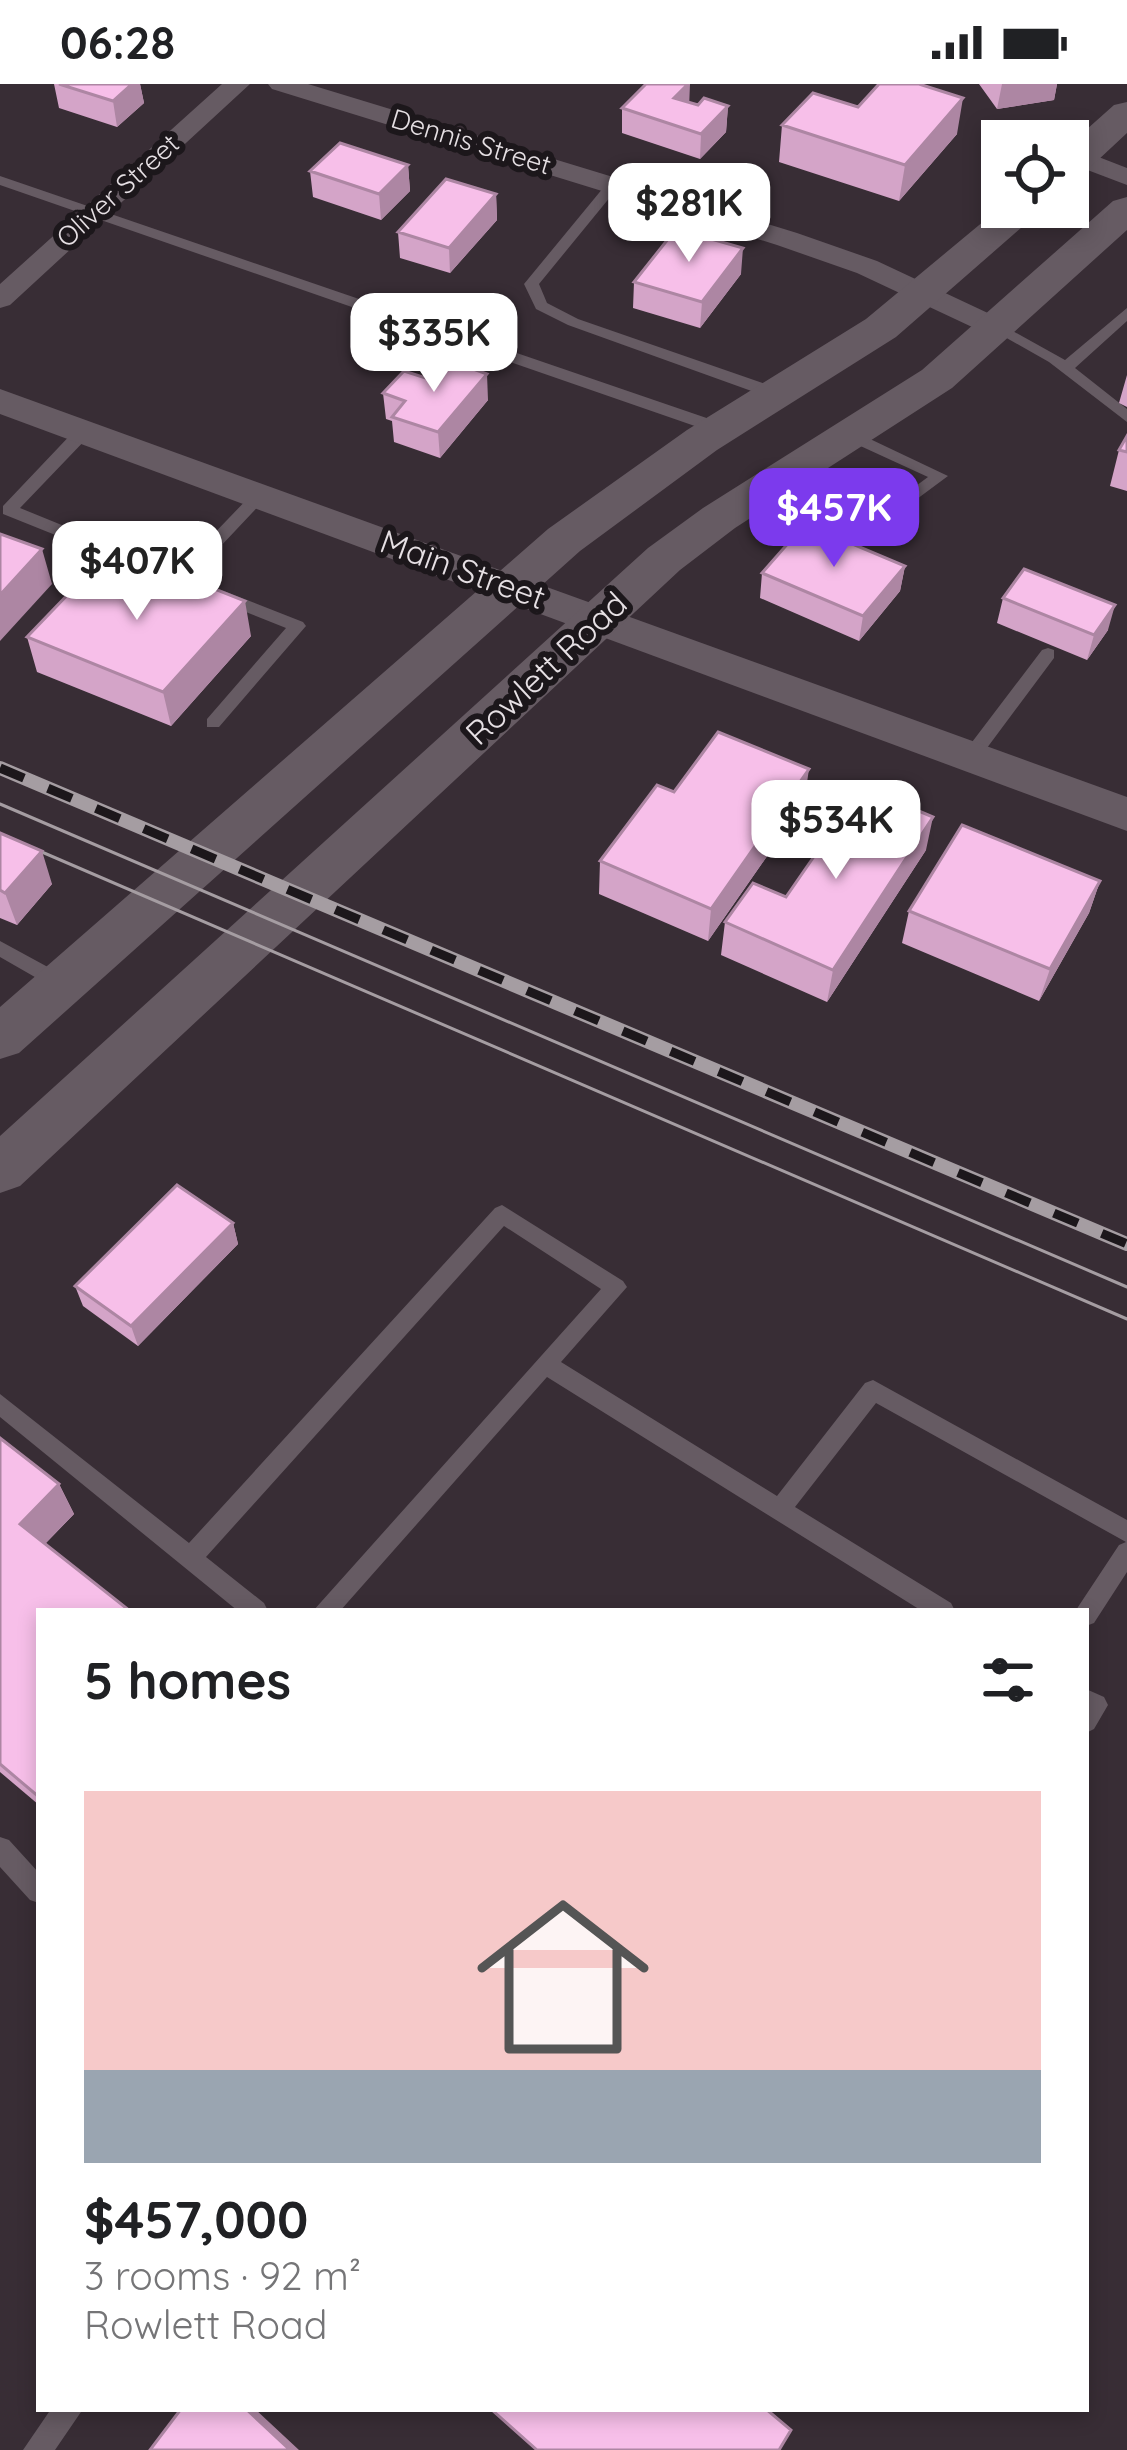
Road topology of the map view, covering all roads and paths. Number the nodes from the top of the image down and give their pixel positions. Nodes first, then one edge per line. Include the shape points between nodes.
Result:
1 (237, 84) edge
2 (281, 84) edge
3 (1127, 113) edge
4 (1089, 147) edge
5 (1089, 166) edge
6 (1127, 177) edge
7 (0, 180) edge
8 (613, 185) junction
9 (1127, 209) edge
10 (97, 211) junction
11 (1000, 228) edge
12 (924, 293) junction
13 (0, 299) edge
14 (1127, 313) edge
15 (997, 328) junction
16 (1065, 368) junction
17 (777, 394) junction
18 (0, 401) edge
19 (1127, 417) edge
20 (721, 429) junction
21 (83, 432) junction
22 (849, 434) junction
23 (760, 491) junction
24 (260, 496) junction
25 (180, 579) junction
26 (509, 586) junction
27 (601, 618) junction
28 (1048, 654) dead end
29 (213, 723) dead end
30 (972, 755) junction
31 (1127, 815) edge
32 (0, 948) edge
33 (62, 983) junction
34 (0, 1038) edge
35 (0, 1170) edge
36 (545, 1364) junction
37 (0, 1404) edge
38 (778, 1510) junction
39 (1127, 1532) edge
40 (1127, 1552) edge
41 (190, 1558) junction
42 (252, 1608) edge
43 (328, 1608) edge
44 (938, 1608) edge
45 (1089, 1610) edge
46 (0, 1849) edge
47 (36, 1888) edge
48 (67, 2412) edge
49 (37, 2450) edge

1 - 10 street, Oliver Street
2 - 8 street, Dennis Street
3 - 4 main road
5 - 6 street
7 - 10 lane
8 - 12 street, Dennis Street
8 - 17 lane via 531,284 541,306
9 - 15 main road, Rowlett Road
10 - 13 street, Oliver Street
10 - 20 lane
11 - 12 main road
12 - 15 street, Dennis Street
12 - 17 main road
14 - 16 lane
15 - 16 lane
15 - 22 main road, Rowlett Road via 937,379
16 - 19 lane
17 - 20 main road
18 - 21 street, Main Street
20 - 26 main road
21 - 24 street, Main Street
21 - 25 lane via 8,510
22 - 23 main road, Rowlett Road
22 - 23 lane via 940,476 860,536
23 - 27 main road, Rowlett Road via 664,559
24 - 25 lane
24 - 26 street, Main Street
25 - 29 lane via 297,626
26 - 27 street, Main Street
26 - 33 main road
27 - 30 street, Main Street
27 - 35 main road, Rowlett Road
28 - 30 lane
30 - 31 street, Main Street
32 - 33 lane
33 - 34 main road
36 - 38 lane
36 - 41 lane via 616,1287 502,1214
36 - 43 lane
37 - 41 lane
38 - 39 lane via 873,1390
38 - 44 lane
40 - 45 lane
41 - 42 lane
46 - 47 lane
48 - 49 lane

